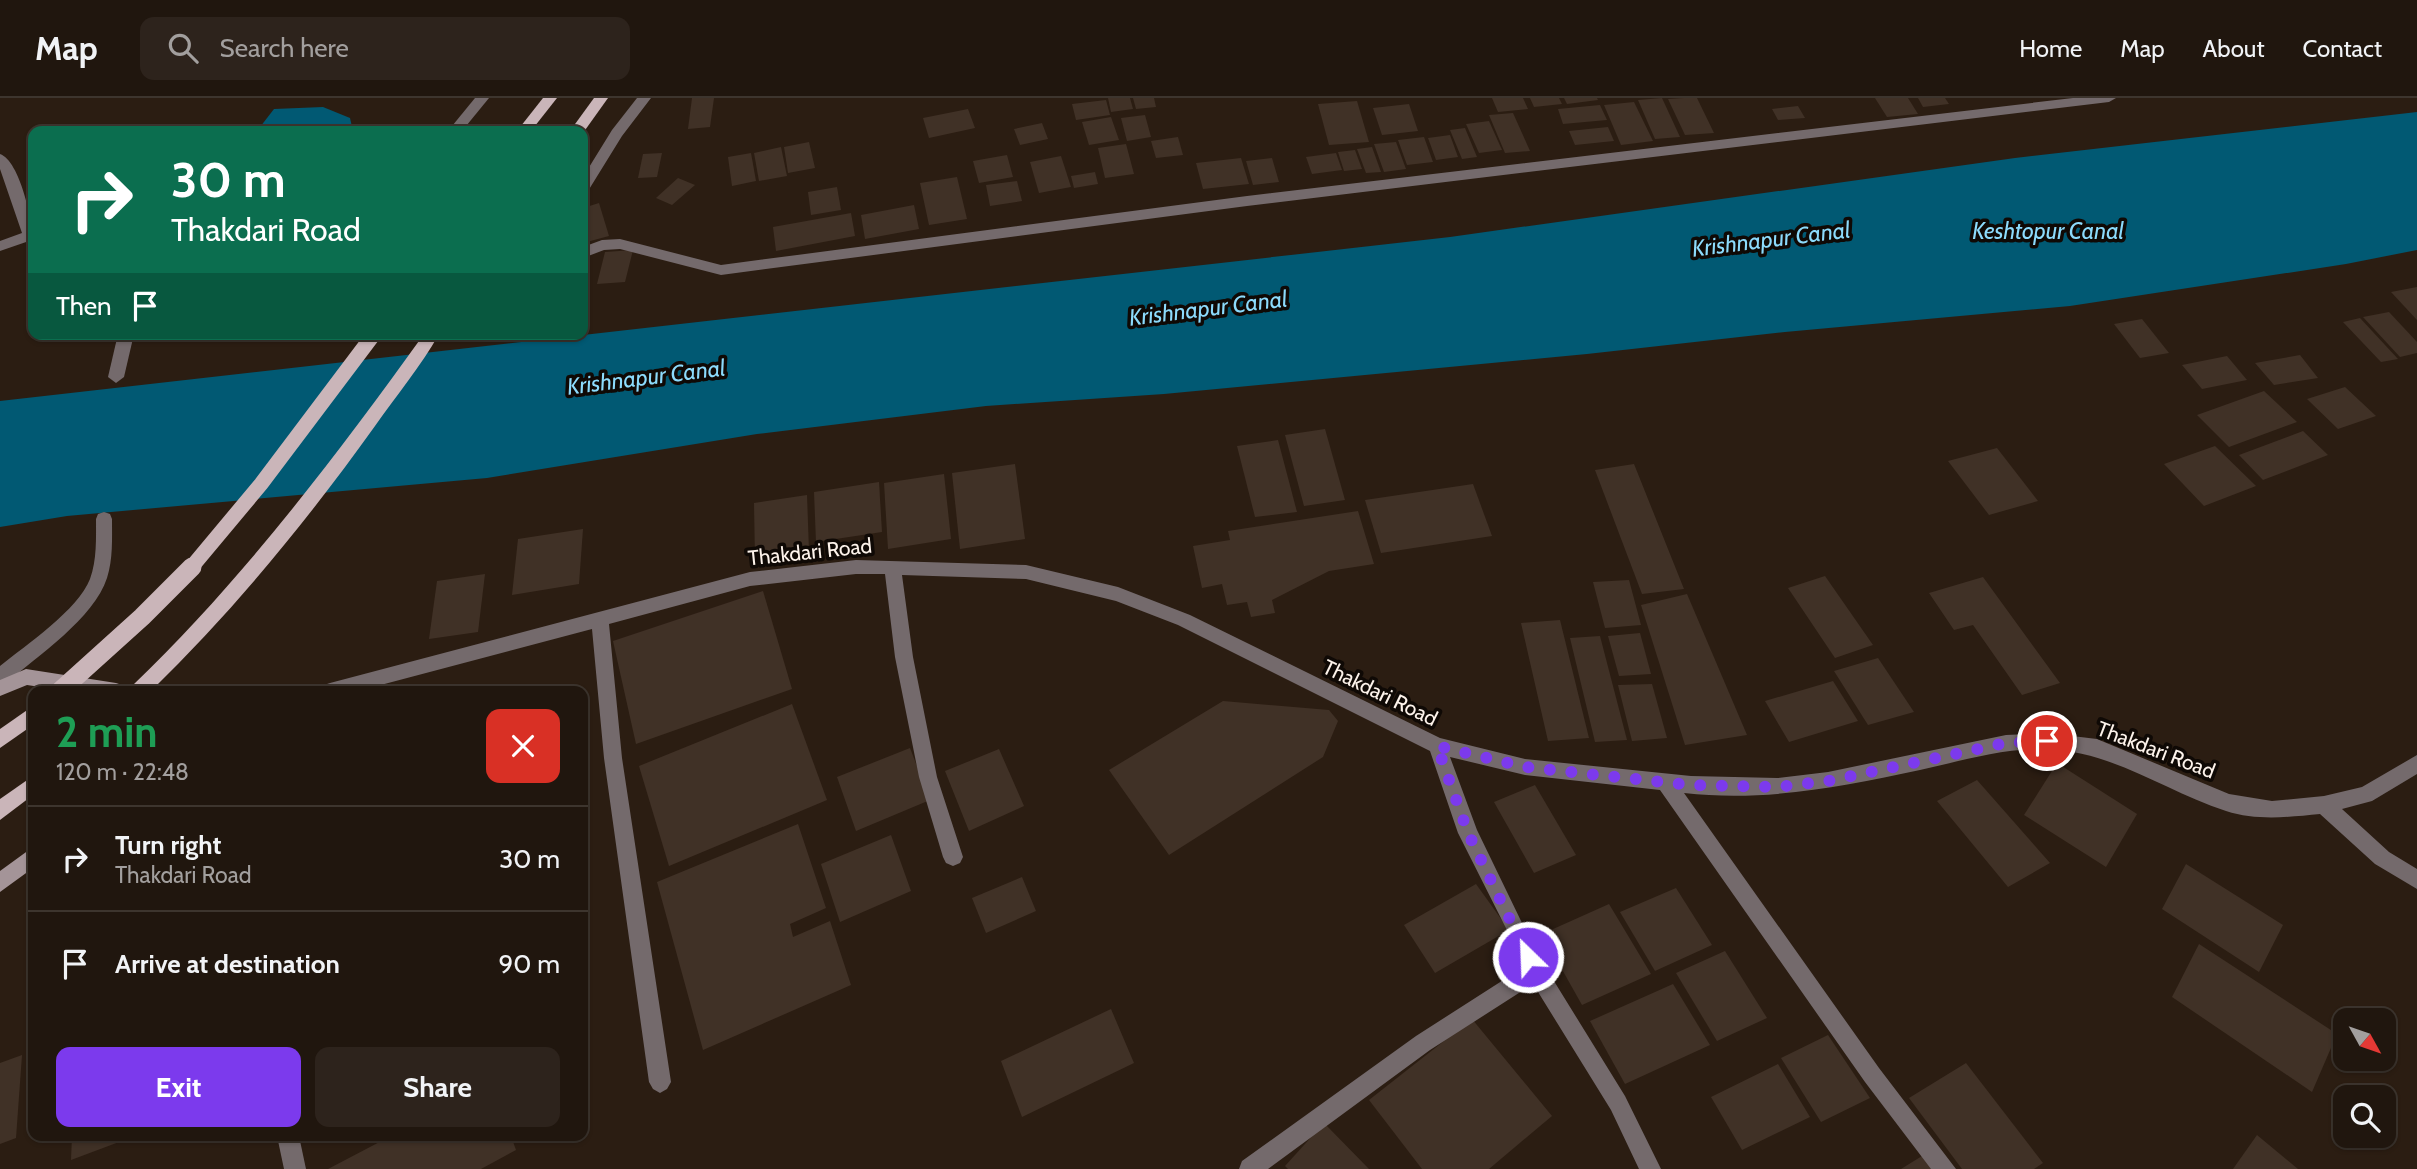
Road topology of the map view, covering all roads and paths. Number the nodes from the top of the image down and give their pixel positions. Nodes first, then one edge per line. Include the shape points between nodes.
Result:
1 (482, 98) edge
2 (550, 98) edge
3 (601, 98) edge
4 (644, 98) edge
5 (2109, 98) edge
6 (459, 126) edge
7 (528, 126) edge
8 (581, 126) edge
9 (0, 159) edge
10 (588, 180) edge
11 (28, 225) edge
12 (28, 237) edge
13 (0, 246) edge
14 (588, 251) edge
15 (125, 340) edge
16 (369, 340) edge
17 (428, 340) edge
18 (116, 377) dead end
19 (104, 519) dead end
20 (894, 568) junction
21 (600, 621) junction
22 (0, 677) edge
23 (66, 686) edge
24 (84, 686) edge
25 (144, 686) edge
26 (349, 686) edge
27 (0, 688) edge
28 (28, 718) edge
29 (0, 740) edge
30 (1437, 746) junction
31 (2417, 763) edge
32 (1665, 782) junction
33 (28, 788) edge
34 (2324, 805) junction
35 (0, 811) edge
36 (953, 857) dead end
37 (28, 860) edge
38 (2417, 880) edge
39 (0, 883) edge
40 (1528, 957) junction
41 (660, 1082) dead end
42 (289, 1141) edge
43 (295, 1169) edge
44 (1250, 1169) edge
45 (1650, 1169) edge
46 (1945, 1169) edge

1 - 6 street
2 - 7 main road
3 - 8 main road
4 - 10 street
5 - 14 street via 1247,201 721,270 620,244 602,244
9 - 11 street
12 - 13 street
15 - 18 street
16 - 23 main road, bridge via 236,516 187,572
17 - 25 main road via 301,516 243,586
19 - 22 street via 97,585 81,605
20 - 21 street, Thakdari Road via 856,567 750,579
20 - 30 street, Thakdari Road via 1026,572 1118,594 1184,620
20 - 36 street via 904,657 923,750
21 - 26 street, Thakdari Road
21 - 41 street via 613,758
24 - 27 street via 26,677
28 - 29 main road
30 - 32 street, Thakdari Road via 1525,767
30 - 40 street via 1468,833
31 - 34 street, Thakdari Road via 2365,795
32 - 34 street, Thakdari Road via 1777,787 1828,781 2006,743 2047,741 2097,747 2228,803 2273,810
32 - 46 street via 1872,1075
33 - 35 main road
34 - 38 street via 2382,858
37 - 39 street
40 - 44 street via 1525,972 1515,984 1423,1043
40 - 45 street via 1618,1103
42 - 43 street

